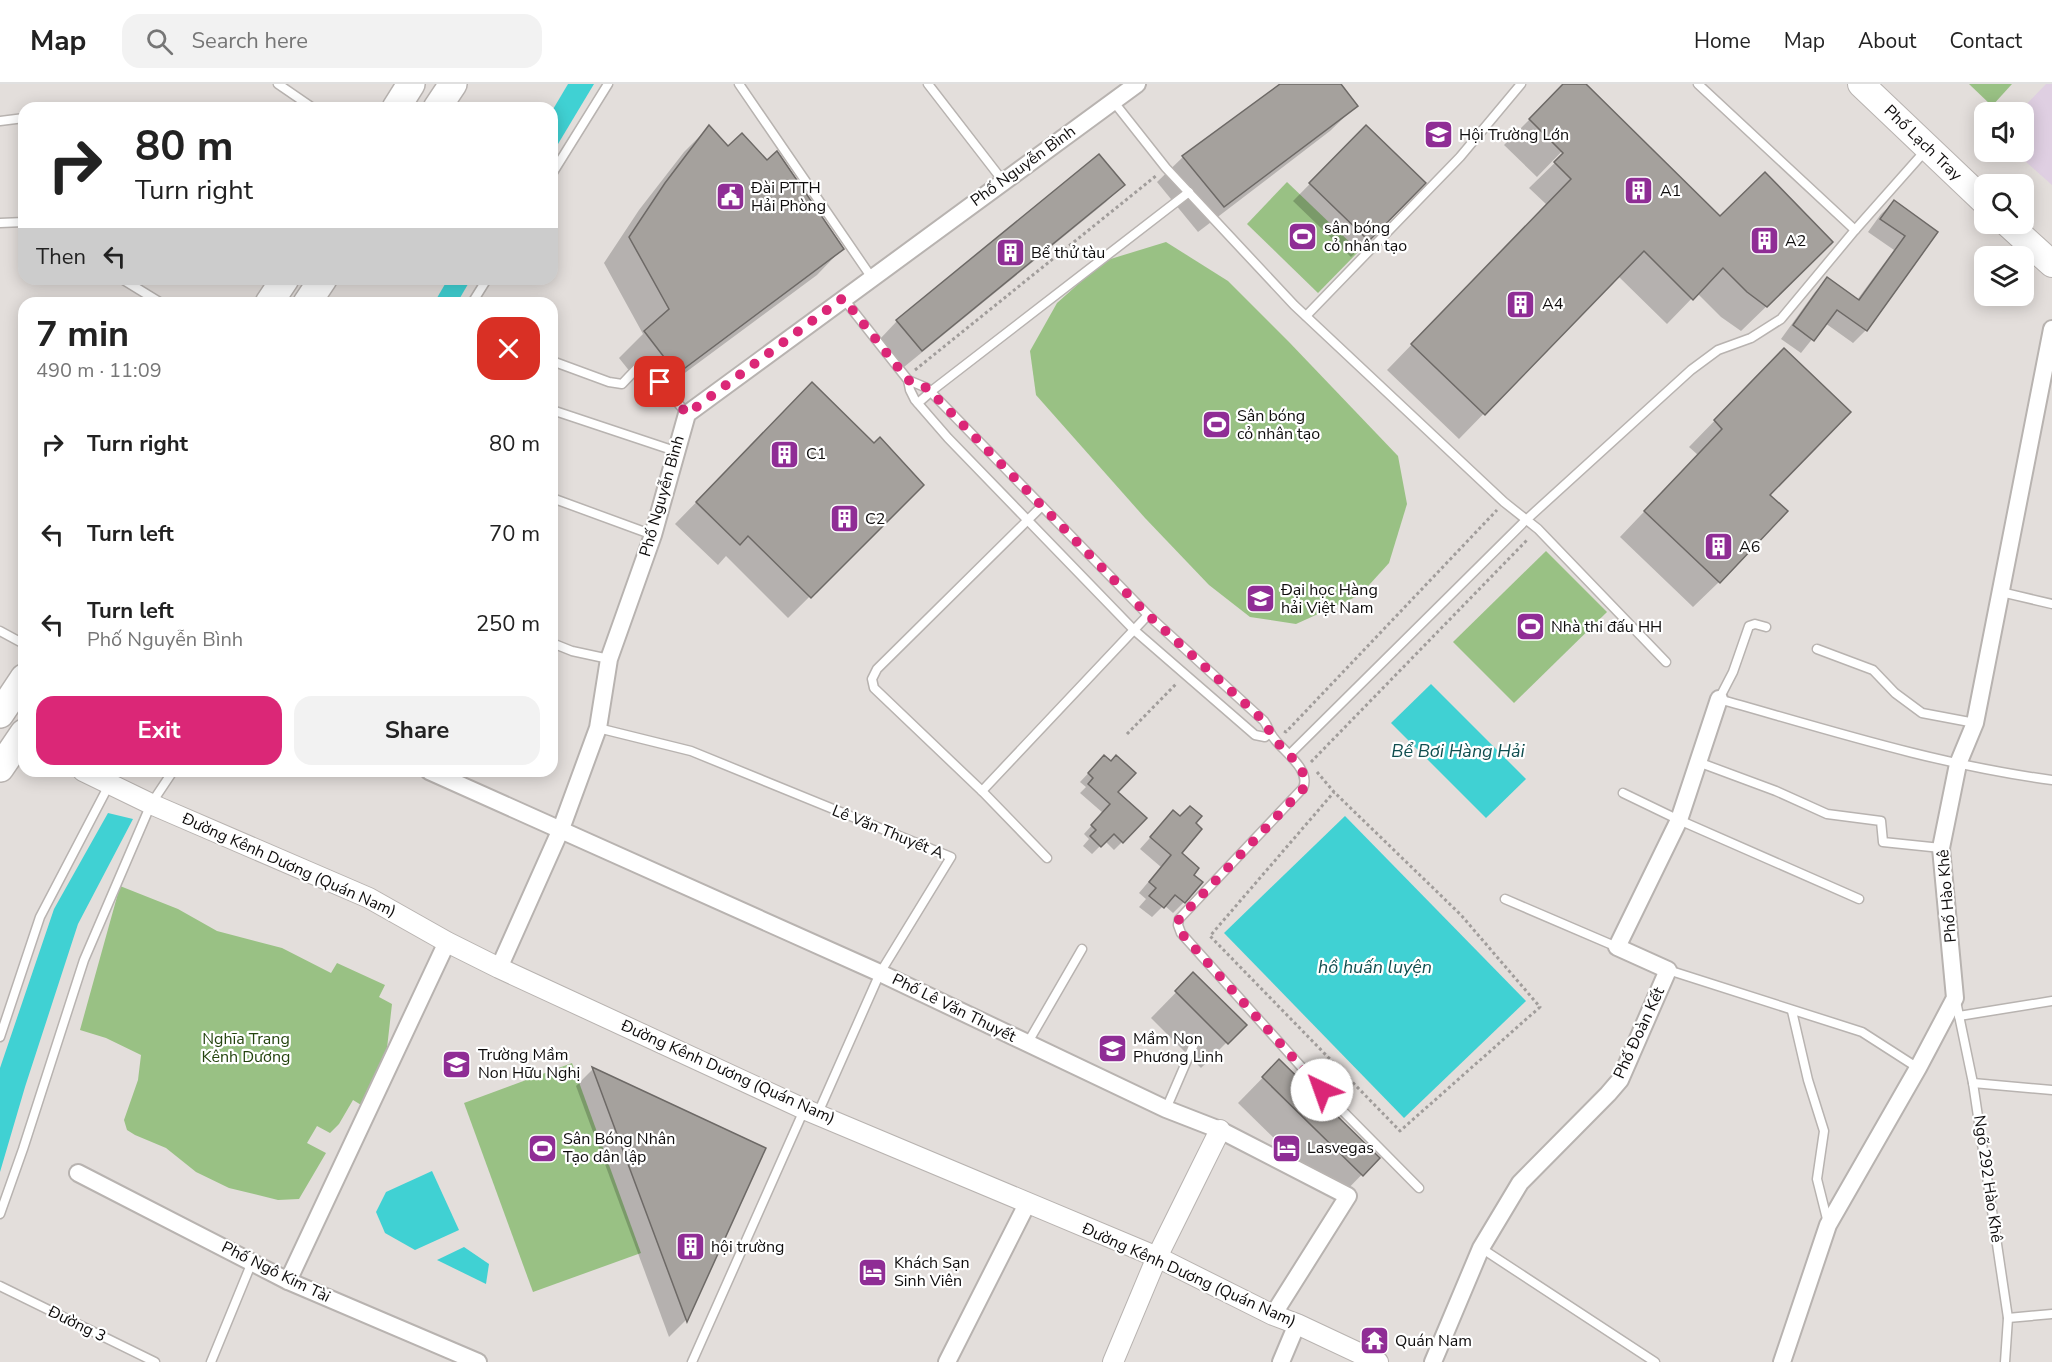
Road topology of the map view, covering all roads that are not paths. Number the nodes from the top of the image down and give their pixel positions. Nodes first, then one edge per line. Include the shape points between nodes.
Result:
1 (278, 84) edge
2 (411, 84) edge
3 (453, 84) edge
4 (608, 84) edge
5 (739, 84) edge
6 (928, 84) edge
7 (1137, 84) edge
8 (1521, 84) edge
9 (1698, 84) edge
10 (1861, 84) edge
11 (1113, 100) junction
12 (305, 102) edge
13 (400, 102) edge
14 (441, 102) edge
15 (18, 119) edge
16 (0, 121) edge
17 (1928, 148) junction
18 (558, 164) edge
19 (1003, 182) junction
20 (1189, 192) junction
21 (1974, 192) edge
22 (18, 222) edge
23 (0, 223) edge
24 (1855, 230) junction
25 (2019, 234) edge
26 (2052, 264) edge
27 (872, 278) junction
28 (132, 285) edge
29 (151, 297) edge
30 (843, 298) junction
31 (1306, 316) junction
32 (2052, 329) edge
33 (558, 363) edge
34 (908, 380) junction
35 (932, 390) junction
36 (918, 403) junction
37 (558, 412) edge
38 (687, 414) junction
39 (675, 451) junction
40 (558, 500) edge
41 (1042, 506) junction
42 (1028, 520) junction
43 (1526, 520) junction
44 (653, 535) junction
45 (2001, 592) junction
46 (2052, 604) edge
47 (1148, 615) junction
48 (1766, 627) dead end
49 (1134, 630) junction
50 (0, 631) edge
51 (18, 641) edge
52 (558, 645) edge
53 (1817, 649) dead end
54 (609, 659) junction
55 (1666, 662) dead end
56 (18, 687) edge
57 (1719, 699) junction
58 (0, 714) edge
59 (1974, 723) junction
60 (598, 728) junction
61 (1270, 733) junction
62 (18, 743) edge
63 (1290, 754) junction
64 (1698, 762) junction
65 (1958, 764) junction
66 (0, 768) edge
67 (95, 777) edge
68 (169, 777) edge
69 (443, 777) edge
70 (2052, 780) edge
71 (109, 784) junction
72 (982, 791) junction
73 (1623, 793) dead end
74 (151, 804) junction
75 (1679, 820) junction
76 (561, 829) junction
77 (1941, 848) junction
78 (1047, 858) dead end
79 (1505, 898) dead end
80 (1860, 899) dead end
81 (447, 942) junction
82 (1617, 947) junction
83 (1082, 950) dead end
84 (499, 968) junction
85 (1668, 970) junction
86 (880, 973) junction
87 (1955, 998) junction
88 (2052, 1001) edge
89 (1792, 1011) junction
90 (1959, 1016) junction
91 (0, 1037) edge
92 (1027, 1044) junction
93 (1194, 1044) dead end
94 (1918, 1068) junction
95 (1973, 1083) junction
96 (2052, 1090) edge
97 (1166, 1108) junction
98 (811, 1111) junction
99 (1220, 1130) junction
100 (78, 1173) dead end
101 (1419, 1188) dead end
102 (1027, 1204) junction
103 (0, 1214) edge
104 (1828, 1225) junction
105 (1481, 1248) junction
106 (1157, 1257) junction
107 (252, 1262) junction
108 (288, 1281) junction
109 (0, 1286) edge
110 (2052, 1314) edge
111 (1273, 1315) junction
112 (2008, 1318) junction
113 (1298, 1323) junction
114 (155, 1362) edge
115 (211, 1362) edge
116 (478, 1362) edge
117 (692, 1362) edge
118 (947, 1362) edge
119 (1113, 1362) edge
120 (1281, 1362) edge
121 (1378, 1362) edge
122 (1433, 1362) edge
123 (1655, 1362) edge
124 (1782, 1362) edge
125 (2005, 1362) edge

1 - 12 lane
2 - 13 highway
3 - 14 highway
4 - 18 lane
5 - 27 lane
6 - 19 lane
7 - 11 street, Phố Nguyễn Bình
8 - 31 lane via 1460,157
9 - 24 lane
10 - 17 main road, Phố Lạch Tray
11 - 19 street, Phố Nguyễn Bình
11 - 20 lane
15 - 16 lane
17 - 21 main road, Phố Lạch Tray
17 - 24 lane
19 - 27 street, Phố Nguyễn Bình
20 - 31 lane
20 - 35 lane
22 - 23 lane
24 - 43 lane via 1780,319 1751,338 1718,350 1691,370
25 - 26 main road
27 - 30 street, Phố Nguyễn Bình
28 - 29 lane
30 - 34 lane
30 - 38 street, Phố Nguyễn Bình
31 - 43 lane
32 - 45 street, Phố Hào Khê
33 - 38 lane via 622,384 641,364
34 - 35 lane
34 - 36 lane
35 - 36 lane
35 - 41 lane
36 - 42 lane
37 - 39 lane
38 - 39 street, Phố Nguyễn Bình
39 - 44 street, Phố Nguyễn Bình
40 - 44 lane
41 - 42 lane
41 - 47 lane
42 - 49 lane
42 - 72 lane via 877,669 872,679 874,688
43 - 55 lane
43 - 63 lane
44 - 54 street, Phố Nguyễn Bình
45 - 46 lane
45 - 59 street, Phố Hào Khê
47 - 49 lane
47 - 61 lane via 1264,721
48 - 57 lane via 1749,626
49 - 61 lane via 1255,735 1264,737
49 - 72 lane
50 - 51 lane
52 - 54 lane
53 - 59 lane via 1873,669 1894,693 1922,713
54 - 60 street, Phố Nguyễn Bình
56 - 58 highway
57 - 64 street
57 - 65 lane
59 - 65 street, Phố Hào Khê
60 - 76 street, Phố Nguyễn Bình
60 - 86 lane, Lê Văn Thuyết A via 691,751 951,857
61 - 63 lane
62 - 66 highway
63 - 101 lane via 1305,777 1304,788 1179,919 1178,925 1322,1090
64 - 75 street
64 - 77 lane via 1827,814 1881,821 1883,842
65 - 70 lane
65 - 77 street, Phố Hào Khê
67 - 71 street, Đường Kênh Dương (Quán Nam)
68 - 74 lane
69 - 76 street, Phố Lê Văn Thuyết
71 - 74 street, Đường Kênh Dương (Quán Nam)
71 - 91 lane via 39,917
72 - 78 lane
73 - 75 lane
74 - 81 street, Đường Kênh Dương (Quán Nam) via 369,898
74 - 103 lane via 84,960
75 - 80 lane
75 - 82 street
76 - 84 street, Phố Nguyễn Bình
76 - 86 street, Phố Lê Văn Thuyết
77 - 87 street, Phố Hào Khê
79 - 82 lane
81 - 84 street, Đường Kênh Dương (Quán Nam)
81 - 108 street
82 - 85 street, Phố Đoàn Kết
83 - 92 lane
84 - 98 street, Đường Kênh Dương (Quán Nam)
85 - 89 lane
85 - 105 street, Phố Đoàn Kết via 1620,1080 1520,1183
86 - 92 street, Phố Lê Văn Thuyết
86 - 98 lane, Lê Văn Thuyết A
87 - 90 lane, Ngõ 292 Hào Khê
87 - 94 street
88 - 90 lane
89 - 94 lane via 1862,1032
89 - 104 lane via 1824,1131 1817,1179
90 - 95 lane, Ngõ 292 Hào Khê
92 - 97 street, Phố Lê Văn Thuyết
93 - 97 lane
94 - 104 street
95 - 96 lane
95 - 112 lane, Ngõ 292 Hào Khê
97 - 99 street, Phố Lê Văn Thuyết
98 - 102 street, Đường Kênh Dương (Quán Nam)
98 - 117 lane, Lê Văn Thuyết A
99 - 106 street
99 - 111 street, Phố Lê Văn Thuyết via 1348,1196
100 - 107 street, Phố Ngô Kim Tài
102 - 106 street, Đường Kênh Dương (Quán Nam)
102 - 118 street
104 - 124 street
105 - 122 street, Phố Đoàn Kết
105 - 123 lane
106 - 111 street, Đường Kênh Dương (Quán Nam)
106 - 119 street
107 - 108 street, Phố Ngô Kim Tài
107 - 115 lane
108 - 116 street, Phố Ngô Kim Tài
109 - 114 lane, Đường 3
110 - 112 lane
111 - 113 street, Đường Kênh Dương (Quán Nam)
112 - 125 lane, Ngõ 292 Hào Khê
113 - 120 street
113 - 121 street, Đường Kênh Dương (Quán Nam)

